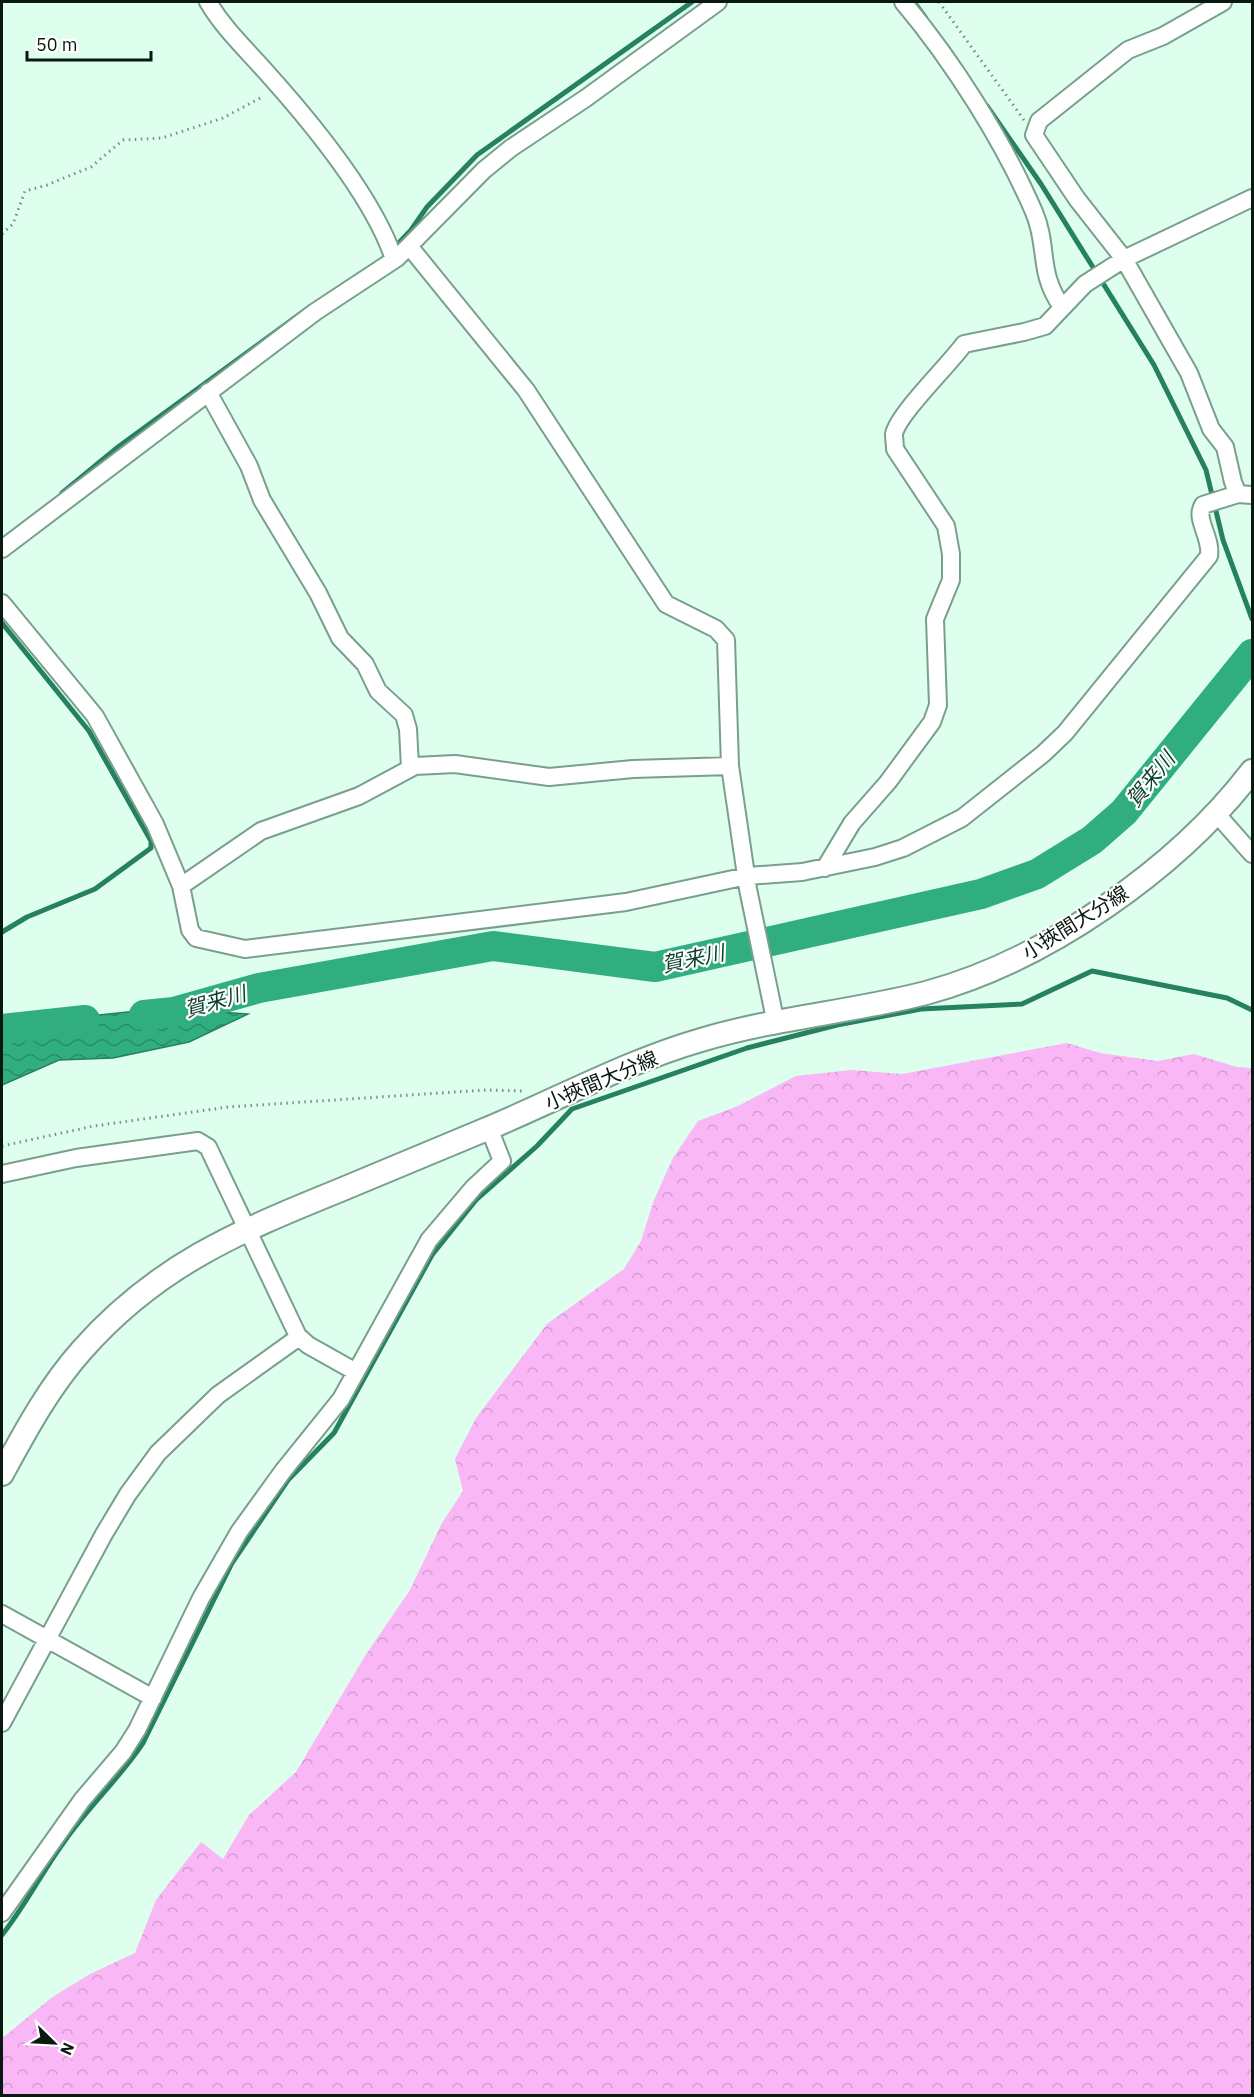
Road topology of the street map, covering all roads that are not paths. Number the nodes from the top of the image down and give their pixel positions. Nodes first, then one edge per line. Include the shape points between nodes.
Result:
1 (208, 2) edge
2 (718, 2) edge
3 (903, 2) edge
4 (1223, 2) edge
5 (1252, 198) edge
6 (409, 246) junction
7 (394, 259) junction
8 (1124, 260) junction
9 (1062, 307) junction
10 (208, 392) junction
11 (1245, 494) edge
12 (2, 549) edge
13 (2, 603) edge
14 (730, 766) junction
15 (410, 767) junction
16 (1252, 771) edge
17 (1215, 812) junction
18 (1252, 854) edge
19 (825, 868) junction
20 (748, 883) junction
21 (182, 886) junction
22 (773, 1013) junction
23 (489, 1128) junction
24 (3, 1175) edge
25 (247, 1229) junction
26 (299, 1337) junction
27 (356, 1372) junction
28 (2, 1474) edge
29 (2, 1614) edge
30 (47, 1639) junction
31 (153, 1698) junction
32 (2, 1724) edge
33 (2, 1913) edge

1 - 7 street via 365,198
2 - 6 street via 484,170
3 - 9 street via 1017,174 1036,218 1050,290
4 - 8 street via 1128,50 1039,121 1034,135
5 - 8 street
6 - 7 street
6 - 14 street via 526,390 666,604 716,629 726,640
7 - 10 street
8 - 9 street via 1085,284
8 - 11 street via 1189,373 1211,429 1225,447 1233,482
9 - 19 street via 1045,326 964,344 901,420 894,434 895,449 905,468 946,526 951,554 951,580 935,619 938,705 932,722 852,823
10 - 12 street
10 - 15 street via 249,466 262,500 313,584 340,638 365,664 378,691 404,715
11 - 19 street via 1203,505 1200,515 1208,536 1209,556 1065,733 1043,754 962,818 924,840 875,857
13 - 21 street via 95,716 155,824
14 - 15 street via 549,777 455,764
14 - 20 street
15 - 21 street via 359,796 261,831
16 - 17 main road, 小挾間大分線
17 - 18 street
17 - 22 main road, 小挾間大分線 via 1114,899 1062,935 1022,956 926,993
19 - 20 street
20 - 21 street via 245,950 196,938 190,930
20 - 22 street
22 - 23 main road, 小挾間大分線 via 657,1054
23 - 25 main road, 小挾間大分線
23 - 27 street via 502,1161 460,1202 429,1240
24 - 25 street via 93,1155 200,1141 208,1147
25 - 26 street
25 - 28 main road, 小挾間大分線 via 171,1270 110,1321 54,1385
26 - 27 street
26 - 30 street via 218,1395 158,1453 116,1514
27 - 31 street via 328,1417 283,1470 239,1532 201,1598
29 - 30 street
30 - 31 street
30 - 32 street
31 - 33 street via 123,1752 82,1800

